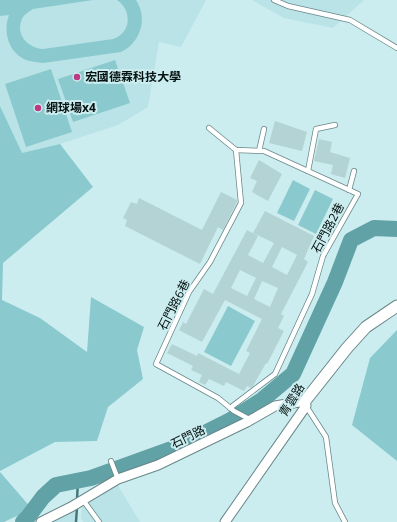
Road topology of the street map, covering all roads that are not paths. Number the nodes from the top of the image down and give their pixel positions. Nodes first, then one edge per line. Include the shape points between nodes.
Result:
1 (274, 0) edge
2 (397, 48) edge
3 (335, 125) dead end
4 (209, 128) dead end
5 (264, 129) dead end
6 (236, 150) junction
7 (259, 151) junction
8 (308, 171) junction
9 (354, 171) dead end
10 (349, 190) junction
11 (397, 306) edge
12 (305, 403) junction
13 (232, 409) junction
14 (251, 420) junction
15 (111, 461) dead end
16 (118, 479) junction
17 (83, 500) junction
18 (41, 522) edge
19 (99, 522) edge
20 (225, 522) edge
21 (345, 522) edge

1 - 2 lane via 288,6 350,20
3 - 8 lane via 316,129
4 - 6 lane
5 - 7 lane
6 - 7 lane, 石門路2巷
6 - 13 lane, 石門路6巷 via 241,203 210,262 189,292 156,364 218,398
7 - 8 lane, 石門路2巷
8 - 10 lane, 石門路2巷
9 - 10 lane
10 - 13 lane, 石門路2巷 via 358,194 323,256 312,294 275,374
11 - 12 street, 青雲路 via 366,327
12 - 14 street, 石門路 via 275,406
12 - 20 street, 青雲路
12 - 21 lane via 326,437 335,503
13 - 14 lane
14 - 16 street, 石門路 via 158,465
15 - 16 lane
16 - 17 street, 石門路
17 - 18 street, 石門路
17 - 19 lane

